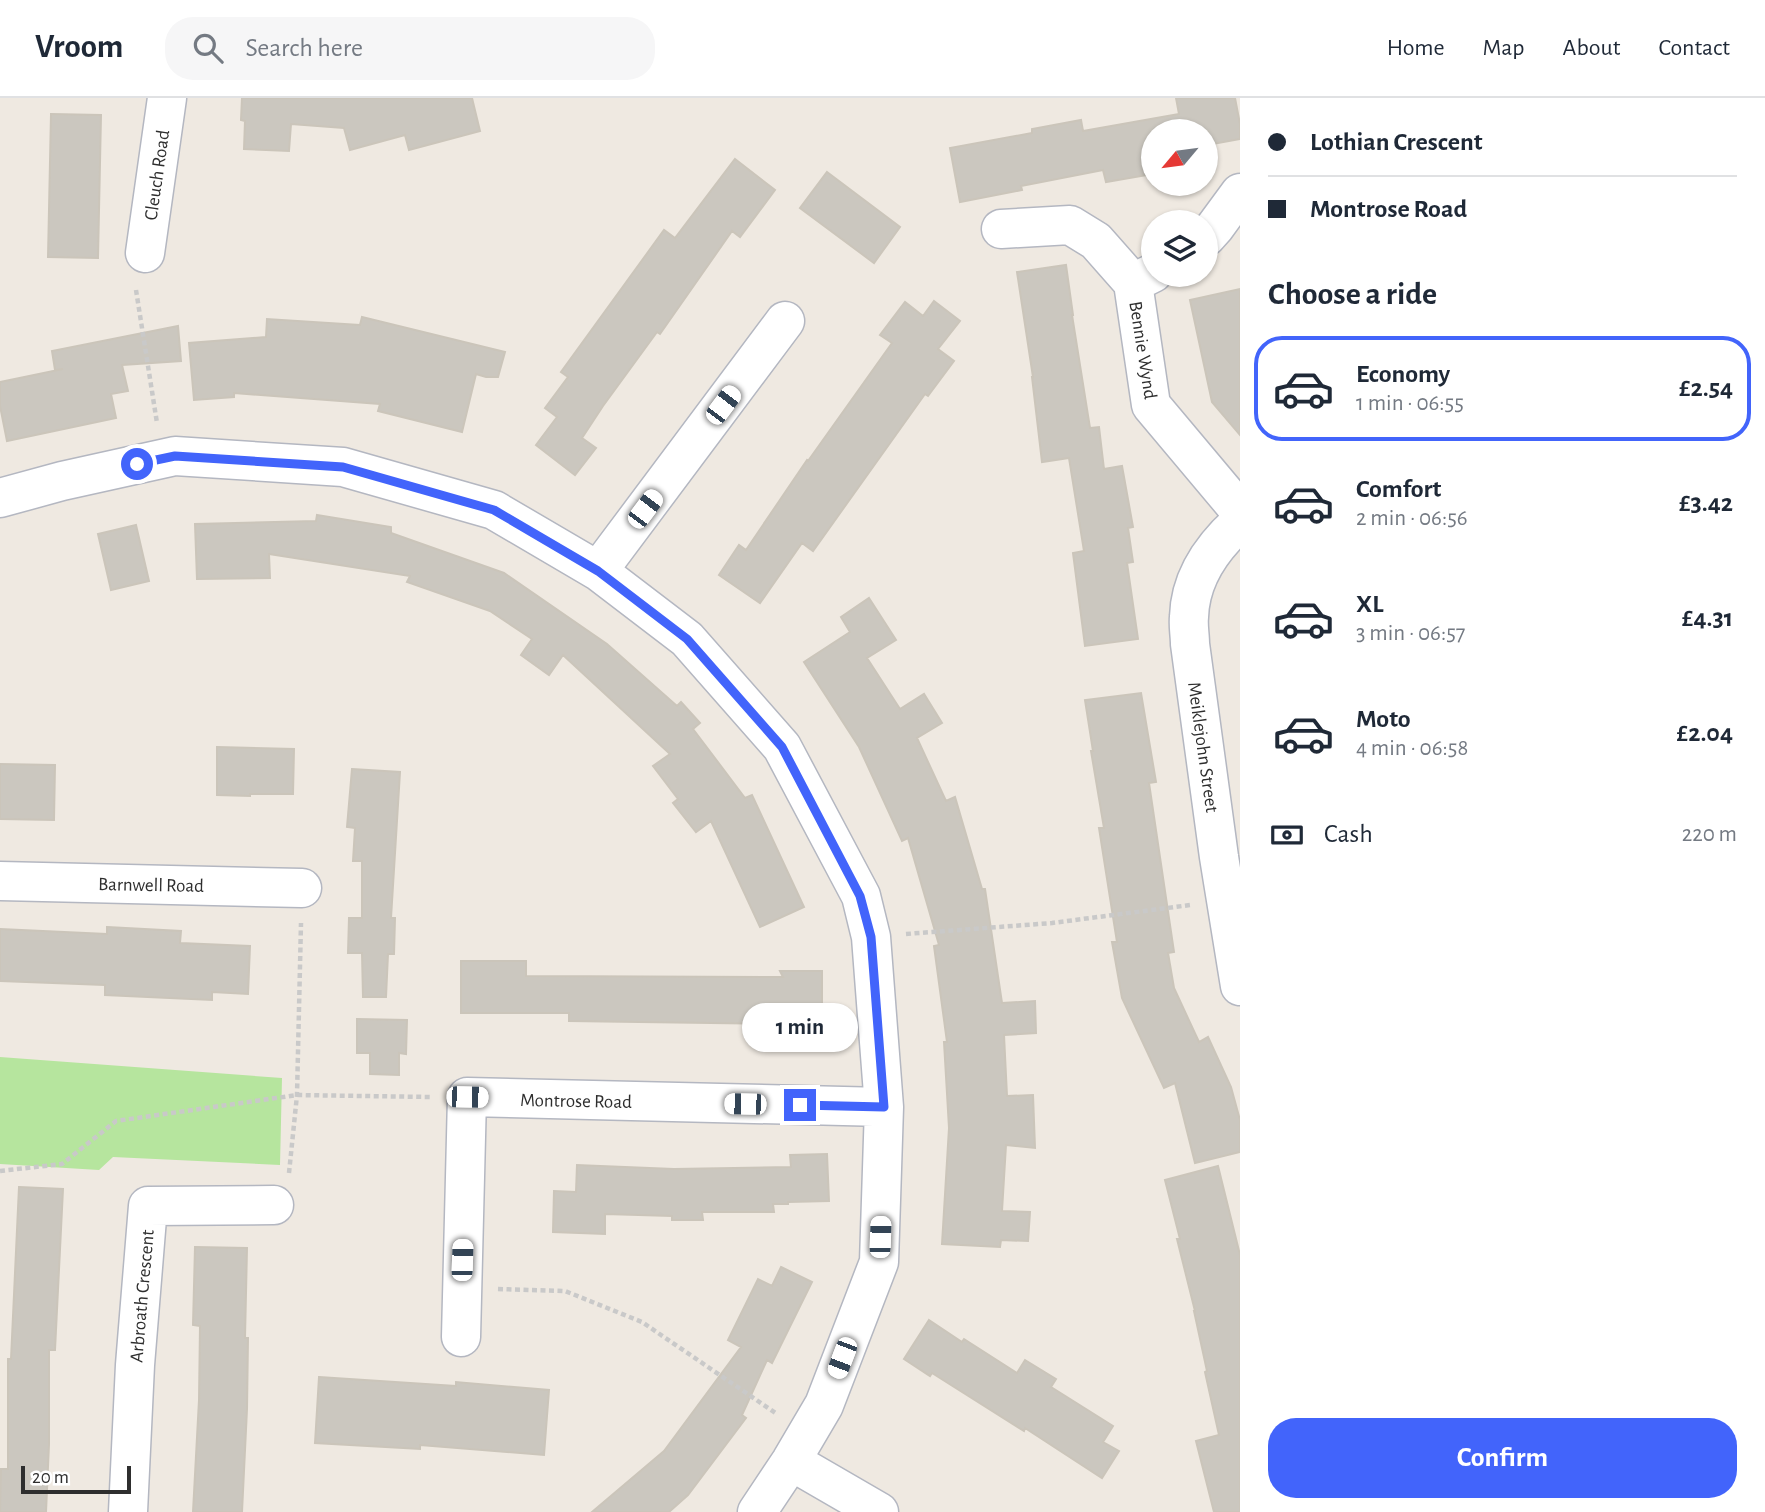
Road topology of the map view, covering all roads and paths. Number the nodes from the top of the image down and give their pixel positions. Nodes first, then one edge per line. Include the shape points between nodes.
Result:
1 (167, 98) edge
2 (1240, 193) edge
3 (1218, 223) edge
4 (1001, 229) dead end
5 (145, 253) joint
6 (1141, 277) edge
7 (1144, 287) edge
8 (785, 321) dead end
9 (162, 458) junction
10 (0, 498) edge
11 (1240, 510) edge
12 (1240, 522) edge
13 (598, 571) junction
14 (0, 881) edge
15 (302, 888) joint
16 (1226, 900) junction
17 (871, 937) junction
18 (1240, 986) edge
19 (297, 1095) junction
20 (467, 1097) junction
21 (884, 1107) junction
22 (0, 1171) edge
23 (274, 1205) joint
24 (461, 1287) junction
25 (461, 1337) dead end
26 (799, 1448) junction
27 (128, 1512) edge
28 (757, 1512) edge
29 (879, 1512) edge

1 - 5 street, Cleuch Road
2 - 3 street
4 - 6 street, Bennie Wynd via 1070,225
5 - 9 path via 132,265
7 - 11 street, Bennie Wynd via 1151,405
8 - 13 street
9 - 10 street
9 - 13 street via 343,467 494,510
12 - 16 street, Meiklejohn Street via 1206,559 1189,615
13 - 17 street via 687,639 782,747 860,896
14 - 15 street, Barnwell Road
15 - 19 path
16 - 17 path via 1052,923
16 - 18 street, Meiklejohn Street
17 - 21 street
19 - 20 path
19 - 22 path via 116,1121 62,1164
19 - 23 path via 289,1177
20 - 21 street, Montrose Road
20 - 24 street
21 - 26 street via 879,1262 824,1405
23 - 27 street, Arbroath Crescent via 148,1206
24 - 25 street
24 - 26 path via 565,1291 642,1322
26 - 28 street
26 - 29 street

